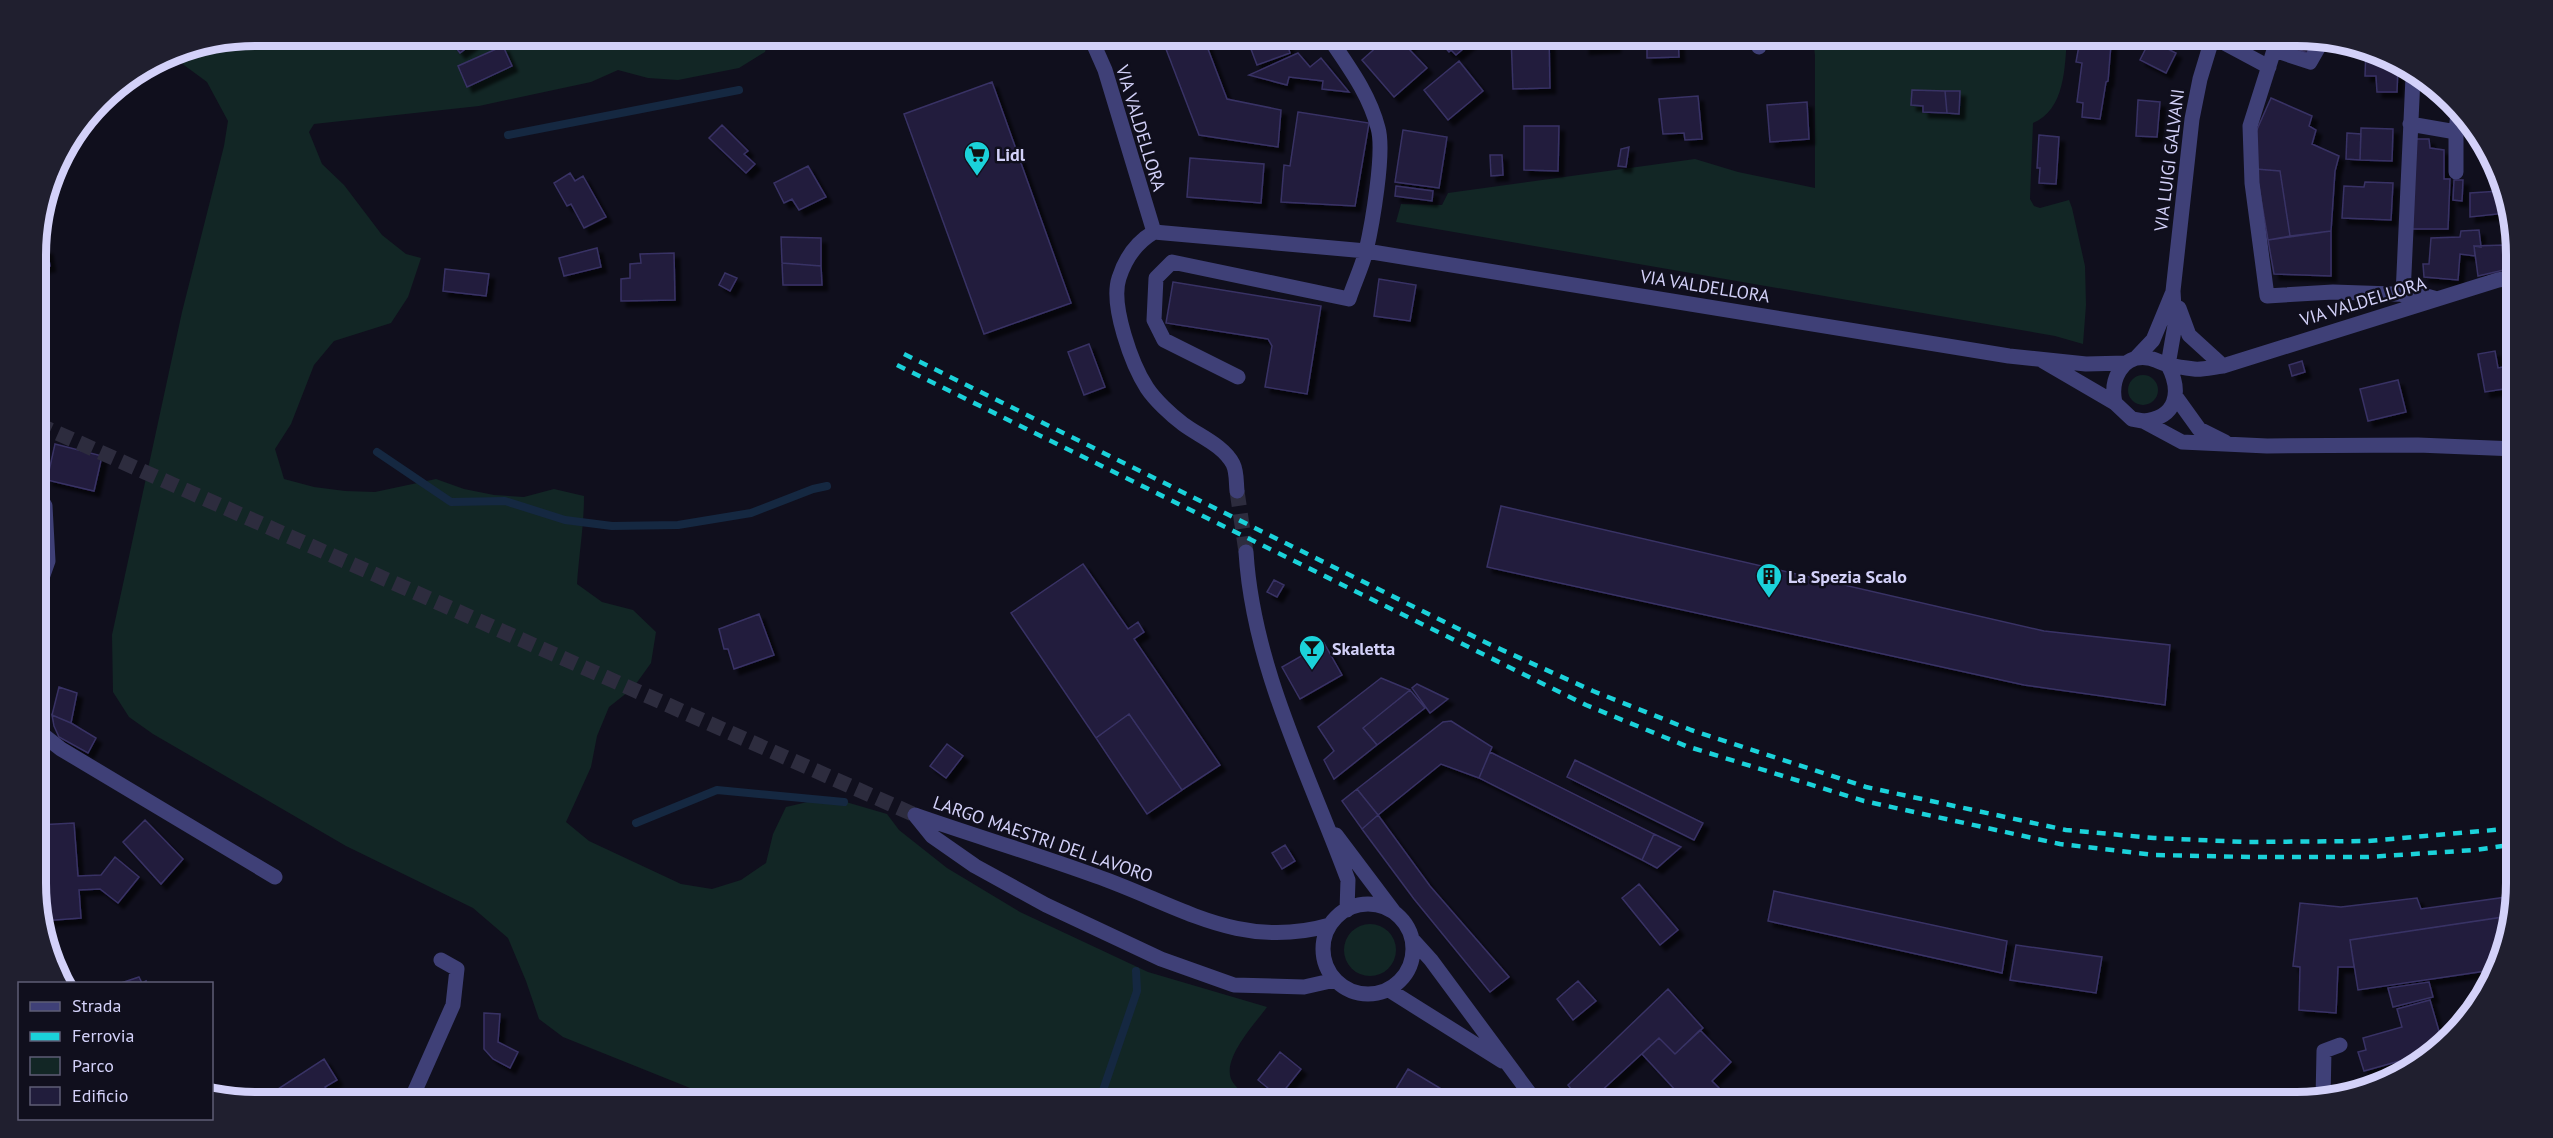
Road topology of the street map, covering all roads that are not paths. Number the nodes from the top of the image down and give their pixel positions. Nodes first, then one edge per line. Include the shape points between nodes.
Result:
1 (1094, 46) edge
2 (1335, 46) edge
3 (2210, 46) edge
4 (2229, 46) edge
5 (2318, 48) edge
6 (2269, 67) junction
7 (2413, 82) edge
8 (2457, 121) edge
9 (2410, 124) junction
10 (2456, 132) junction
11 (2456, 172) dead end
12 (1154, 231) junction
13 (1366, 251) junction
14 (2506, 279) edge
15 (2173, 291) junction
16 (2403, 295) junction
17 (2437, 299) junction
18 (2038, 358) junction
19 (2131, 361) junction
20 (2168, 365) junction
21 (2223, 366) junction
22 (1238, 377) dead end
23 (2176, 397) junction
24 (2115, 403) junction
25 (2143, 421) junction
26 (2230, 445) junction
27 (2506, 449) edge
28 (1237, 491) tunnel mouth
29 (47, 534) edge
30 (1246, 552) tunnel mouth
31 (46, 565) edge
32 (46, 737) edge
33 (1327, 824) junction
34 (275, 877) dead end
35 (1347, 910) junction
36 (1396, 914) junction
37 (1330, 926) junction
38 (1412, 939) junction
39 (441, 960) dead end
40 (1335, 980) junction
41 (1389, 990) junction
42 (2340, 1045) dead end
43 (1510, 1066) junction
44 (2327, 1089) edge
45 (1528, 1091) edge
46 (414, 1092) edge

1 - 12 street, VIA VALDELLORA
2 - 13 street via 1369,100 1379,130 1380,159
3 - 15 street, VIA LUIGI GALVANI via 2192,118
4 - 6 street
5 - 6 street via 2310,62 2274,50
6 - 16 street via 2250,126 2252,183 2268,296 2333,292
7 - 9 street
8 - 10 street
9 - 10 street
9 - 16 street
10 - 11 street
12 - 13 street, VIA VALDELLORA
12 - 28 street via 1131,253 1118,280 1120,321 1126,345 1147,389 1181,422 1230,459
13 - 18 street, VIA VALDELLORA
13 - 22 street via 1349,299 1172,262 1156,278 1154,320 1164,340
14 - 17 street, VIA VALDELLORA
15 - 19 street, VIA LUIGI GALVANI via 2153,340
15 - 20 street, VIA LUIGI GALVANI via 2175,324
15 - 21 street via 2188,335
16 - 17 street
17 - 21 street, VIA VALDELLORA
18 - 19 street, VIA VALDELLORA via 2086,364
18 - 24 street, VIA VALDELLORA
19 - 20 street, VIA VALDELLORA via 2147,357
19 - 24 street via 2118,371
20 - 21 street, VIA VALDELLORA via 2196,369
20 - 23 street, VIA VALDELLORA
23 - 25 street via 2164,415
23 - 26 street, VIA VALDELLORA via 2199,429
24 - 25 street, VIA VALDELLORA via 2132,419
25 - 26 street, VIA VALDELLORA via 2182,442
26 - 27 street, VIA VALDELLORA
29 - 31 street
30 - 33 street via 1247,576 1278,700
32 - 34 street
33 - 35 street via 1348,880
33 - 36 street
35 - 36 street via 1372,904
35 - 37 street, LARGO MAESTRI DEL LAVORO
36 - 38 street
37 - 40 street via 1323,953
37 - 40 street, LARGO MAESTRI DEL LAVORO via 1304,933 1264,934 1217,925 1097,876 915,815 932,836 975,866 1046,905 1161,959 1234,985 1305,987
38 - 41 street via 1410,966
38 - 43 street
39 - 46 street via 456,969 453,1005
40 - 41 street via 1356,993
41 - 43 street
42 - 44 street via 2324,1051
43 - 45 street

